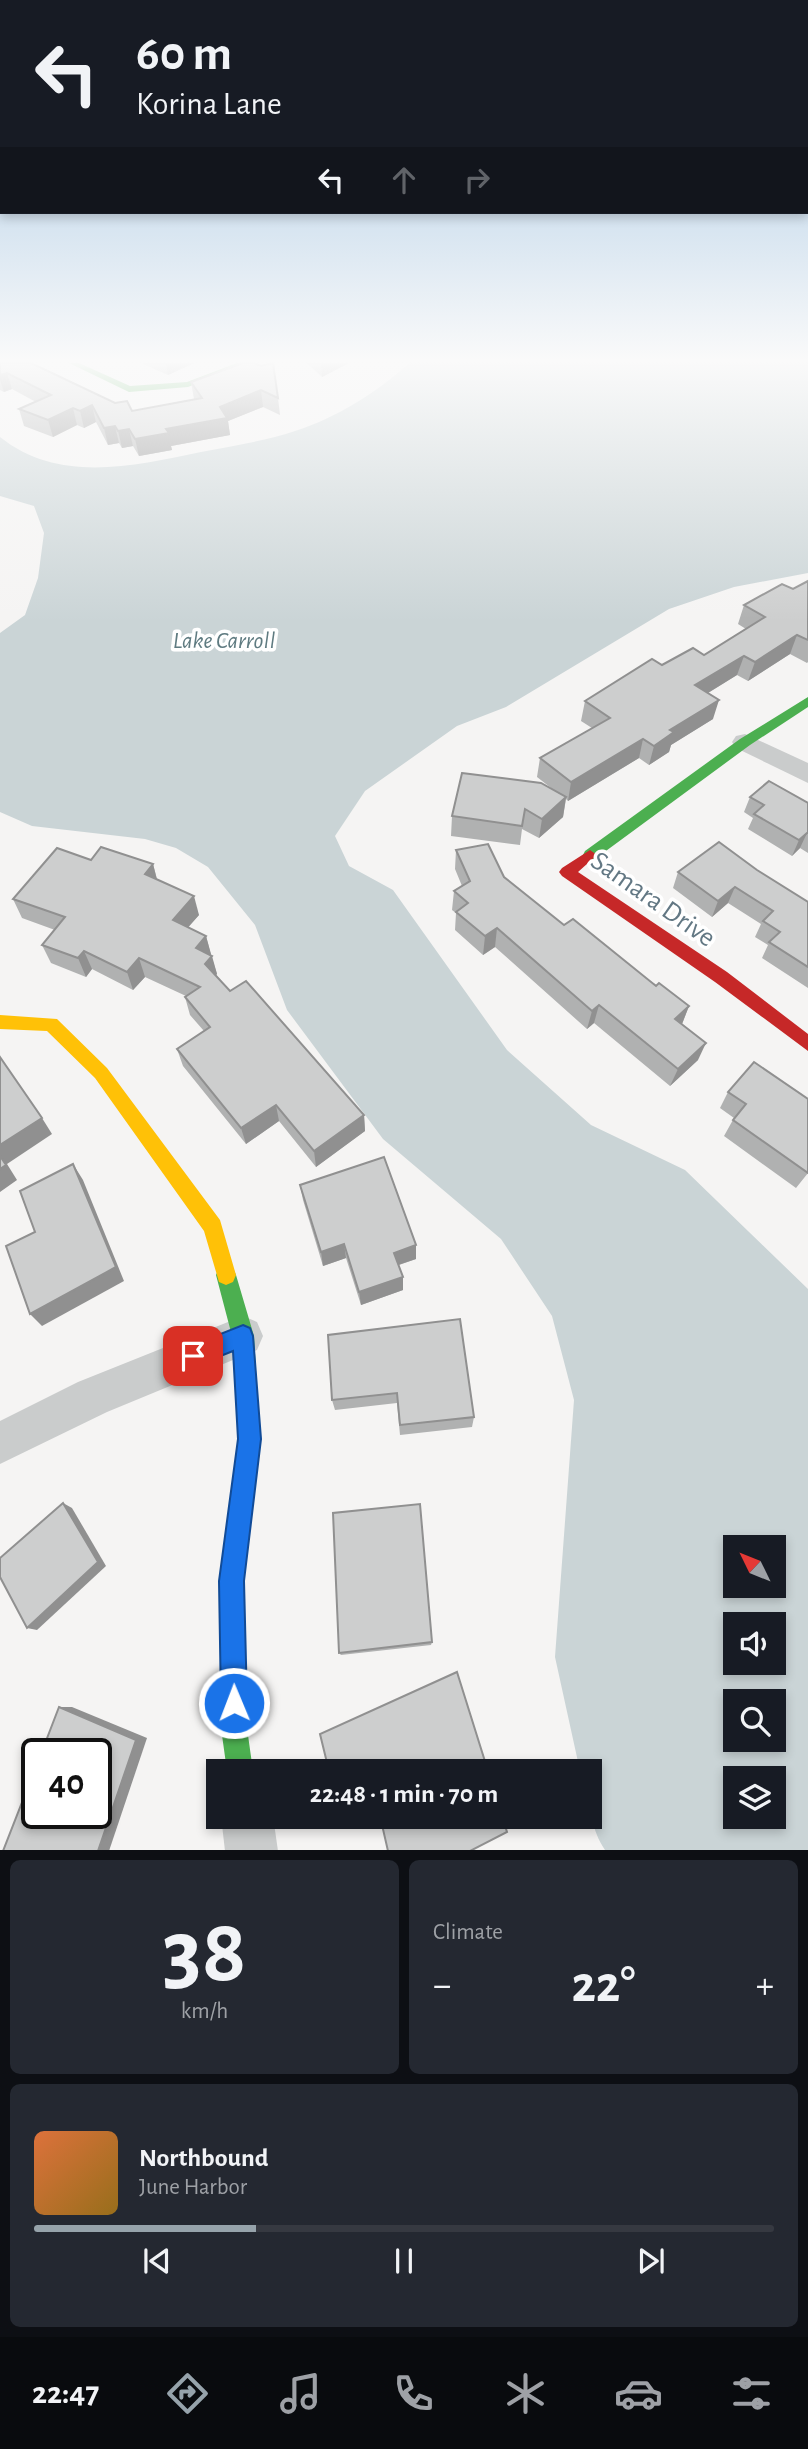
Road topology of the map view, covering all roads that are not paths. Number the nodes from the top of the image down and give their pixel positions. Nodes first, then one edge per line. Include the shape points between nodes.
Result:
1 (808, 701) edge
2 (745, 742) junction
3 (808, 774) edge
4 (0, 1021) edge
5 (808, 1044) edge
6 (243, 1336) junction
7 (0, 1443) edge
8 (238, 1759) edge
9 (249, 1829) edge
10 (252, 1850) edge

1 - 2 street, Samara Drive
2 - 3 street
2 - 5 street, Samara Drive via 567,872 721,977
4 - 6 street via 51,1024 101,1073 213,1227
6 - 7 street via 93,1397
6 - 8 street via 249,1439 231,1581
9 - 10 street

